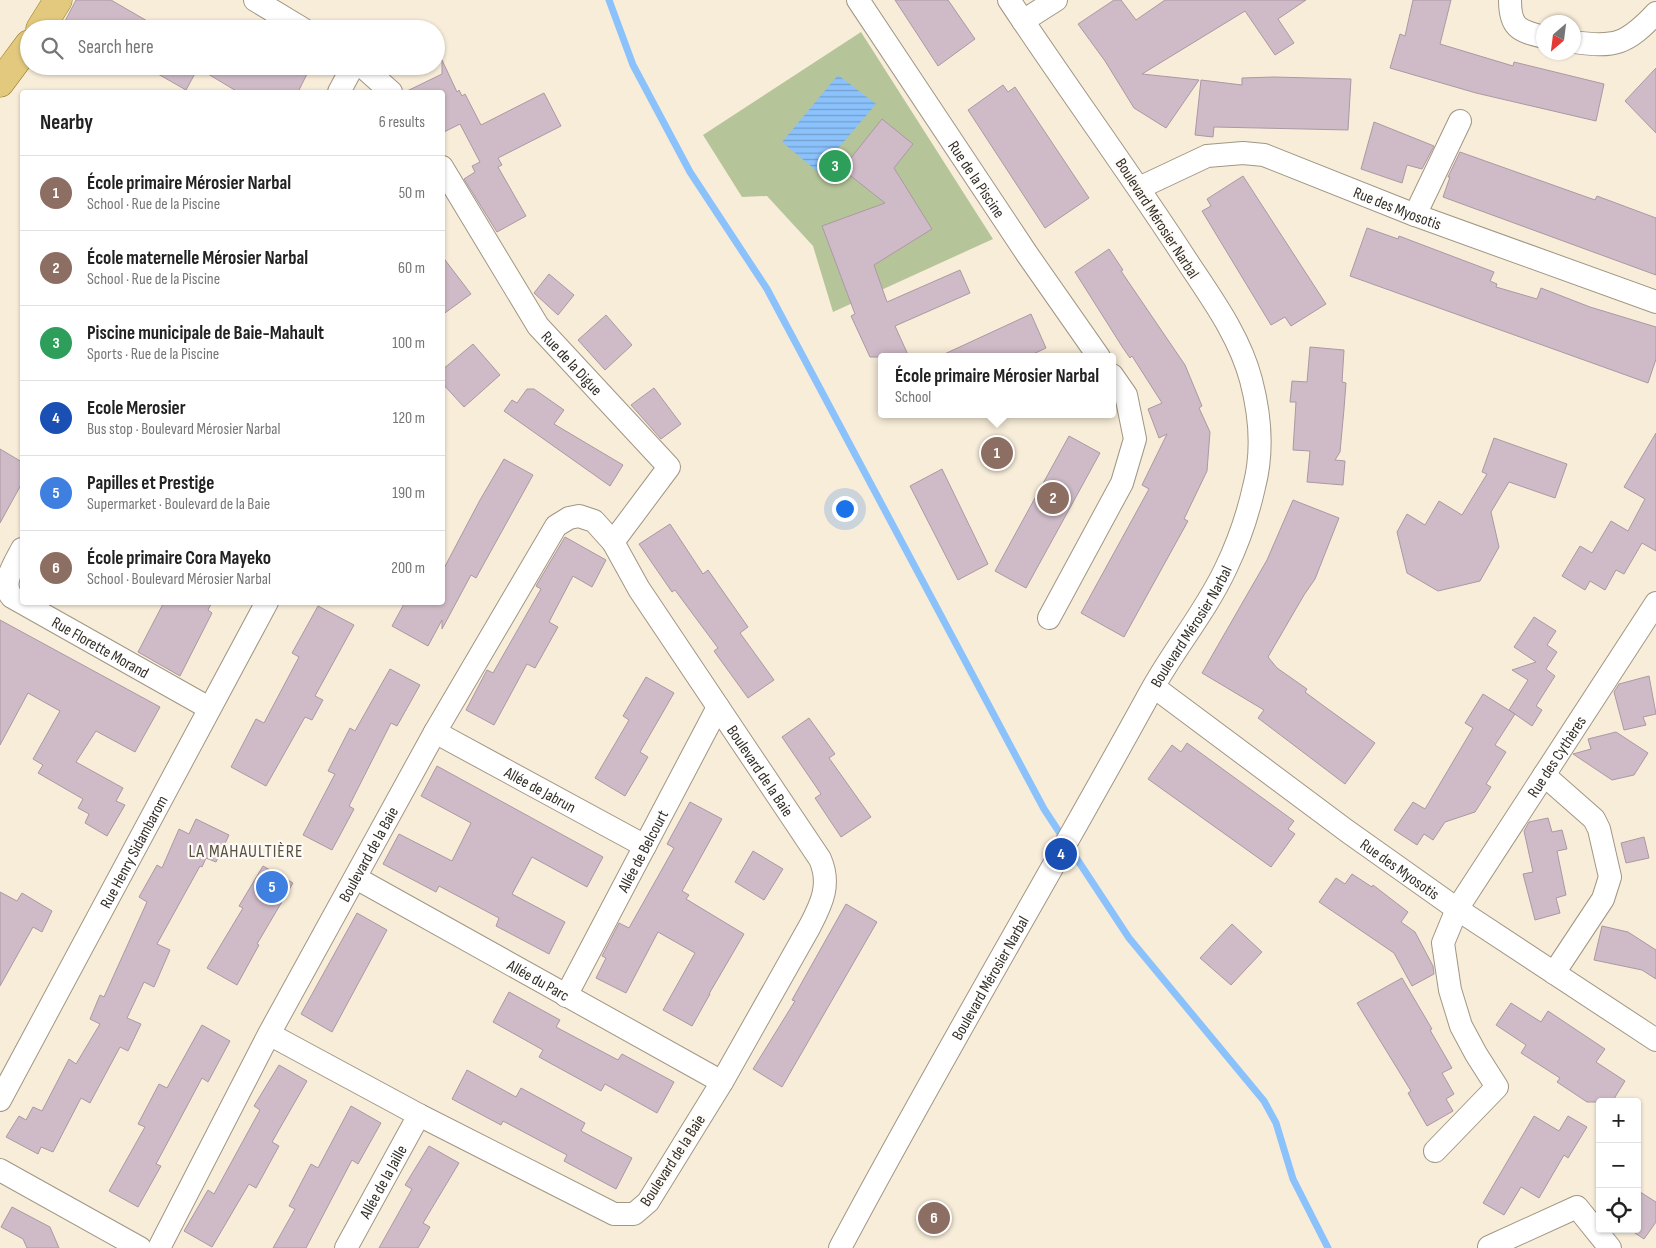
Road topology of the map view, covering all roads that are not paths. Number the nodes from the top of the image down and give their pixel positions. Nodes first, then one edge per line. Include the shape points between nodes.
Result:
1 (58, 0) edge
2 (255, 0) edge
3 (858, 0) edge
4 (1009, 0) edge
5 (1056, 0) edge
6 (1510, 0) edge
7 (1656, 13) edge
8 (46, 20) edge
9 (288, 20) edge
10 (1023, 21) junction
11 (1536, 34) edge
12 (1581, 43) edge
13 (20, 56) edge
14 (348, 75) edge
15 (372, 75) edge
16 (0, 83) edge
17 (340, 90) edge
18 (389, 90) edge
19 (1460, 121) dead end
20 (445, 172) edge
21 (1140, 188) junction
22 (1415, 215) junction
23 (1656, 302) edge
24 (1096, 353) edge
25 (1116, 381) edge
26 (613, 542) junction
27 (20, 553) edge
28 (20, 602) edge
29 (1656, 603) edge
30 (26, 605) edge
31 (265, 605) edge
32 (1049, 618) dead end
33 (1154, 686) junction
34 (718, 707) junction
35 (209, 708) junction
36 (436, 732) junction
37 (1544, 775) junction
38 (645, 846) junction
39 (356, 878) junction
40 (1457, 909) junction
41 (1554, 973) junction
42 (566, 996) junction
43 (269, 1034) junction
44 (1656, 1040) edge
45 (722, 1082) junction
46 (0, 1100) edge
47 (418, 1115) junction
48 (1435, 1151) dead end
49 (0, 1170) edge
50 (1489, 1247) edge
51 (140, 1248) edge
52 (159, 1248) edge
53 (346, 1248) edge
54 (840, 1248) edge
55 (1610, 1248) edge

1 - 8 main road
2 - 9 street
3 - 24 street, Rue de la Piscine
4 - 10 street, Boulevard Mérosier Narbal
5 - 10 street
6 - 11 street via 1513,23 1519,29
7 - 12 street via 1630,37 1615,44
10 - 21 street, Boulevard Mérosier Narbal
13 - 16 main road
14 - 17 street
15 - 18 street
19 - 22 street
20 - 26 street, Rue de la Digue via 538,326 670,467
21 - 22 street, Rue des Myosotis via 1207,156 1264,155
21 - 33 street, Boulevard Mérosier Narbal via 1230,328 1245,357 1258,416 1260,452 1255,486 1226,568
22 - 23 street, Rue des Myosotis
25 - 32 street via 1126,395 1135,439 1122,483
26 - 34 street, Boulevard de la Baie via 639,590
26 - 36 street, Boulevard de la Baie via 594,521 579,516 556,526
27 - 28 street, Rue Florette Morand via 6,584 7,592
29 - 37 street, Rue des Cythères
30 - 35 street, Rue Florette Morand
31 - 35 street, Rue Henry Sidambarom
33 - 40 street, Rue des Myosotis
33 - 54 street, Boulevard Mérosier Narbal
34 - 38 street, Allée de Belcourt
34 - 45 street, Boulevard de la Baie via 820,859 826,878 822,899 810,926
35 - 46 street, Rue Henry Sidambarom
36 - 38 street, Allée de Jabrun
36 - 39 street, Boulevard de la Baie
37 - 40 street, Rue des Cythères
37 - 41 street via 1594,819 1610,877 1603,900
38 - 42 street, Allée de Belcourt
39 - 42 street, Allée du Parc
39 - 43 street, Boulevard de la Baie
40 - 41 street, Rue des Myosotis
40 - 48 street, Rue des Cythères via 1443,943 1450,990 1461,1026 1497,1086
41 - 44 street, Rue des Myosotis
42 - 45 street, Allée du Parc
43 - 47 street, Boulevard de la Baie
43 - 52 street, Boulevard de la Baie
45 - 47 street, Boulevard de la Baie via 648,1202 628,1216 603,1210
47 - 53 street, Allée de la Jaille
49 - 51 street
50 - 55 street via 1577,1207

